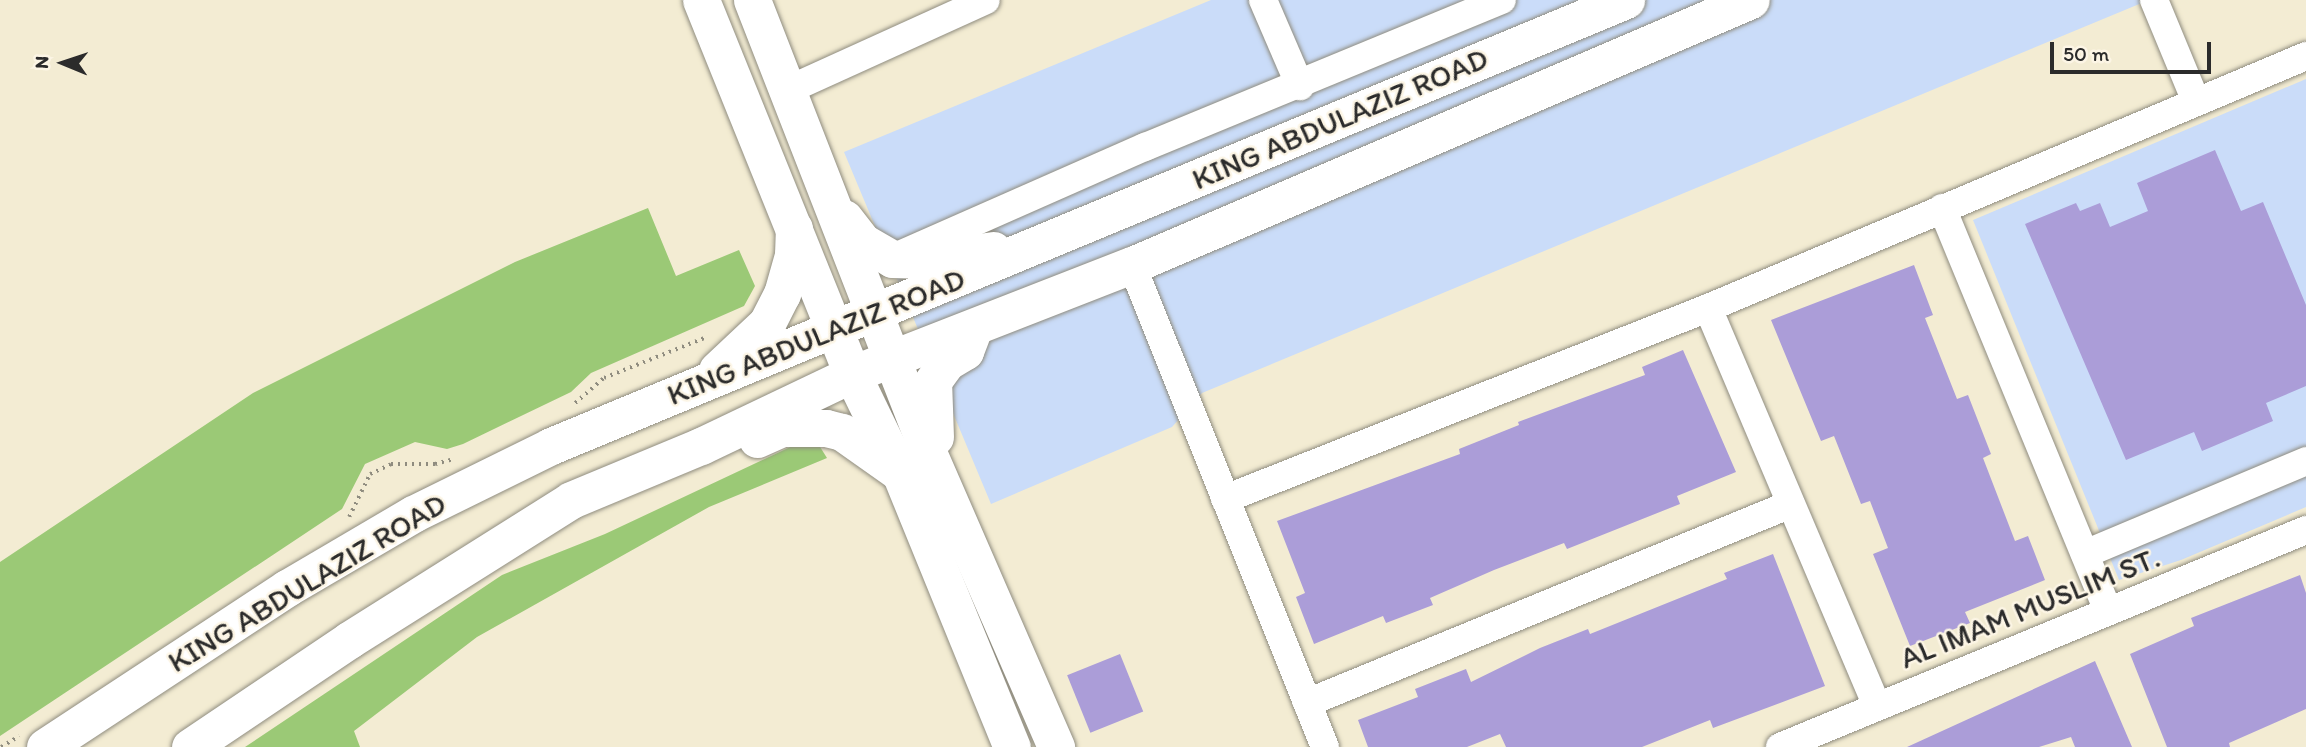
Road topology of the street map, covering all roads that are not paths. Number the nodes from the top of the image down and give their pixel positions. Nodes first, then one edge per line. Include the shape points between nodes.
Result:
1 (701, 0) edge
2 (752, 0) edge
3 (986, 0) edge
4 (1263, 0) edge
5 (1502, 0) edge
6 (1626, 0) edge
7 (1751, 0) edge
8 (2154, 0) edge
9 (2306, 56) edge
10 (1300, 86) junction
11 (788, 90) junction
12 (2195, 99) junction
13 (832, 202) junction
14 (1942, 208) junction
15 (794, 223) junction
16 (1046, 242) junction
17 (892, 259) junction
18 (1132, 265) junction
19 (1708, 308) junction
20 (877, 314) junction
21 (975, 325) junction
22 (834, 328) junction
23 (893, 357) junction
24 (852, 374) junction
25 (708, 380) junction
26 (701, 446) junction
27 (2306, 461) edge
28 (914, 462) junction
29 (1226, 499) junction
30 (1791, 504) junction
31 (2306, 530) edge
32 (2085, 554) junction
33 (2108, 611) junction
34 (1307, 702) junction
35 (1877, 707) junction
36 (45, 747) edge
37 (190, 747) edge
38 (1012, 747) edge
39 (1056, 747) edge
40 (1325, 747) edge
41 (1780, 747) edge

1 - 15 main road
2 - 11 main road
3 - 11 street
4 - 10 street
5 - 10 street
6 - 16 main road, KING ABDULAZIZ ROAD
7 - 18 main road, KING ABDULAZIZ ROAD
8 - 12 street
9 - 12 street
10 - 17 street via 1145,147
11 - 13 main road
12 - 14 street
13 - 17 main road via 863,242
13 - 20 main road
14 - 19 street
14 - 32 street
15 - 22 main road
15 - 25 main road via 793,255 782,294 767,323
16 - 17 main road via 924,260
16 - 20 main road, KING ABDULAZIZ ROAD
18 - 21 main road, KING ABDULAZIZ ROAD
18 - 29 street
19 - 29 street
19 - 30 street
20 - 22 main road, KING ABDULAZIZ ROAD
20 - 23 main road
21 - 23 main road, KING ABDULAZIZ ROAD
21 - 28 main road via 965,351 947,362 933,381 931,406 937,432
22 - 24 main road
22 - 25 main road, KING ABDULAZIZ ROAD
23 - 24 main road, KING ABDULAZIZ ROAD
23 - 28 main road
24 - 26 main road, KING ABDULAZIZ ROAD
24 - 28 main road
25 - 36 main road, KING ABDULAZIZ ROAD via 551,446 413,514 287,588
26 - 28 main road via 737,448 782,428 826,428
26 - 37 main road, KING ABDULAZIZ ROAD via 571,500
27 - 32 street
28 - 38 main road
28 - 39 main road
29 - 34 street
30 - 34 street
30 - 35 street
31 - 33 street, AL IMAM MUSLIM ST.
32 - 33 street
33 - 35 street, AL IMAM MUSLIM ST.
34 - 40 street
35 - 41 street, AL IMAM MUSLIM ST.

